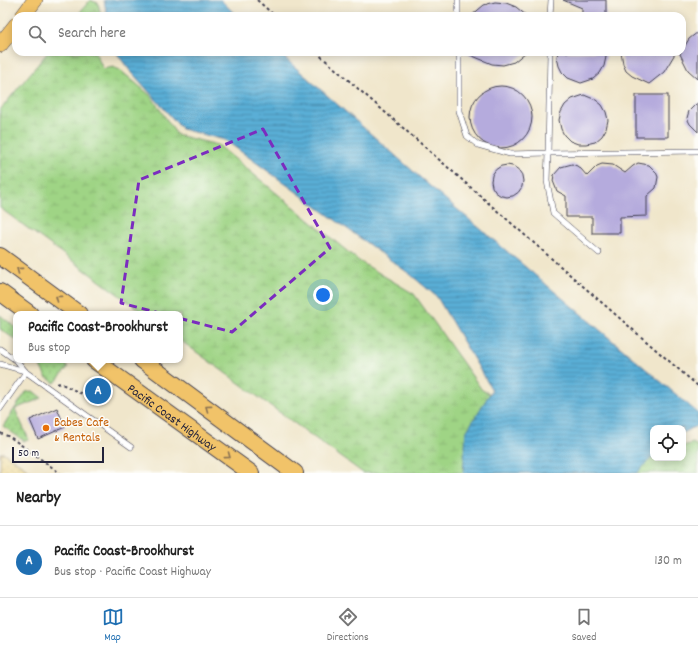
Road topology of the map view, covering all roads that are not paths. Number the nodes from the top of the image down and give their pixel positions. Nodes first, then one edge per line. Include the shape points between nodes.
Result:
1 (35, 0) edge
2 (458, 0) edge
3 (551, 0) edge
4 (26, 12) edge
5 (458, 12) edge
6 (550, 12) edge
7 (12, 30) edge
8 (0, 45) edge
9 (459, 56) edge
10 (550, 56) edge
11 (698, 151) edge
12 (548, 153) junction
13 (599, 253) dead end
14 (0, 256) edge
15 (0, 292) edge
16 (26, 311) edge
17 (75, 311) edge
18 (0, 349) edge
19 (13, 358) edge
20 (19, 363) edge
21 (98, 363) edge
22 (146, 363) edge
23 (0, 364) edge
24 (26, 372) junction
25 (0, 409) edge
26 (131, 447) dead end
27 (251, 473) edge
28 (295, 473) edge

1 - 4 main road
2 - 5 lane
3 - 6 lane
7 - 8 main road
9 - 12 lane via 459,111 467,136 478,145 510,154
10 - 12 lane
11 - 12 lane
12 - 13 lane via 547,181 553,213
17 -> 14 highway
15 - 16 highway
18 - 19 lane
20 - 24 lane
21 -> 27 highway, Pacific Coast Highway
28 -> 22 highway, Pacific Coast Highway
23 - 24 lane
24 - 25 lane
24 - 26 lane

